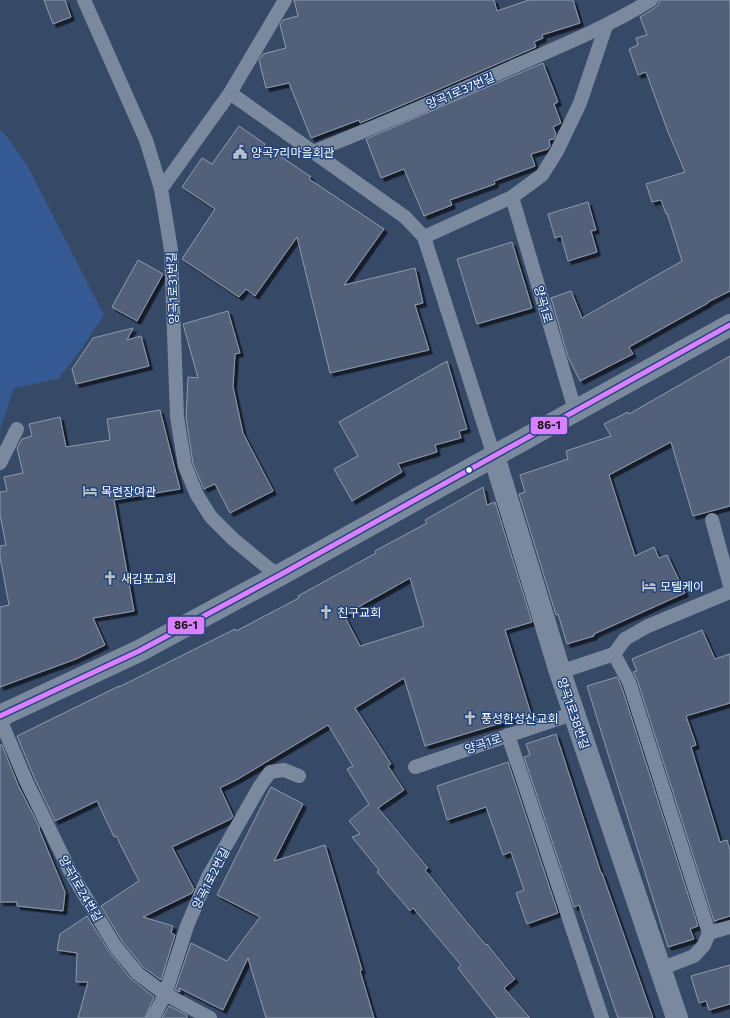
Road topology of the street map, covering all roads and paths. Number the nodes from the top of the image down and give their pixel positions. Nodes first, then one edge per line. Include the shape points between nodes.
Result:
1 (84, 0) edge
2 (285, 0) edge
3 (651, 0) edge
4 (606, 26) junction
5 (230, 93) junction
6 (313, 152) junction
7 (161, 189) junction
8 (512, 197) junction
9 (424, 237) junction
10 (730, 325) edge
11 (575, 410) junction
12 (17, 428) dead end
13 (494, 456) junction
14 (0, 463) edge
15 (712, 520) dead end
16 (725, 549) edge
17 (278, 576) junction
18 (730, 586) edge
19 (730, 592) edge
20 (614, 654) junction
21 (560, 672) junction
22 (575, 713) junction
23 (0, 718) edge
24 (508, 735) junction
25 (416, 767) dead end
26 (299, 776) dead end
27 (730, 927) edge
28 (709, 933) junction
29 (660, 969) junction
30 (166, 994) junction
31 (152, 1018) edge
32 (210, 1018) edge
33 (602, 1018) edge
34 (677, 1018) edge

1 - 7 lane, 양곡1로31번길 via 146,140
2 - 5 lane
3 - 4 lane, 양곡1로37번길
4 - 6 lane, 양곡1로37번길 via 439,100
4 - 8 lane via 580,103 557,151 542,175
5 - 6 lane
5 - 7 lane
6 - 9 lane via 405,217
7 - 17 lane, 양곡1로31번길 via 171,250 177,417 185,466 196,495 211,517 233,540
8 - 9 lane
8 - 11 lane, 양곡1로
9 - 13 lane
10 - 11 street
11 - 13 street
12 - 14 lane
13 - 17 street
13 - 21 street, 양곡1로38번길
15 - 16 lane
16 - 18 lane
17 - 23 street via 139,651
19 - 20 lane via 648,626 625,639
20 - 21 lane
20 - 28 lane via 629,682
21 - 22 street, 양곡1로38번길
22 - 24 lane, 양곡1로
22 - 29 street, 양곡1로38번길
23 - 30 lane, 양곡1로24번길 via 26,781 70,871 111,939 137,973
24 - 25 lane, 양곡1로
24 - 33 lane
26 - 30 lane, 양곡1로2번길 via 284,770 270,772 260,786 208,877 187,926
27 - 28 lane
28 - 29 lane via 704,945 694,956
29 - 34 street, 양곡1로38번길
30 - 31 lane, 양곡1로2번길
30 - 32 lane, 양곡1로24번길

